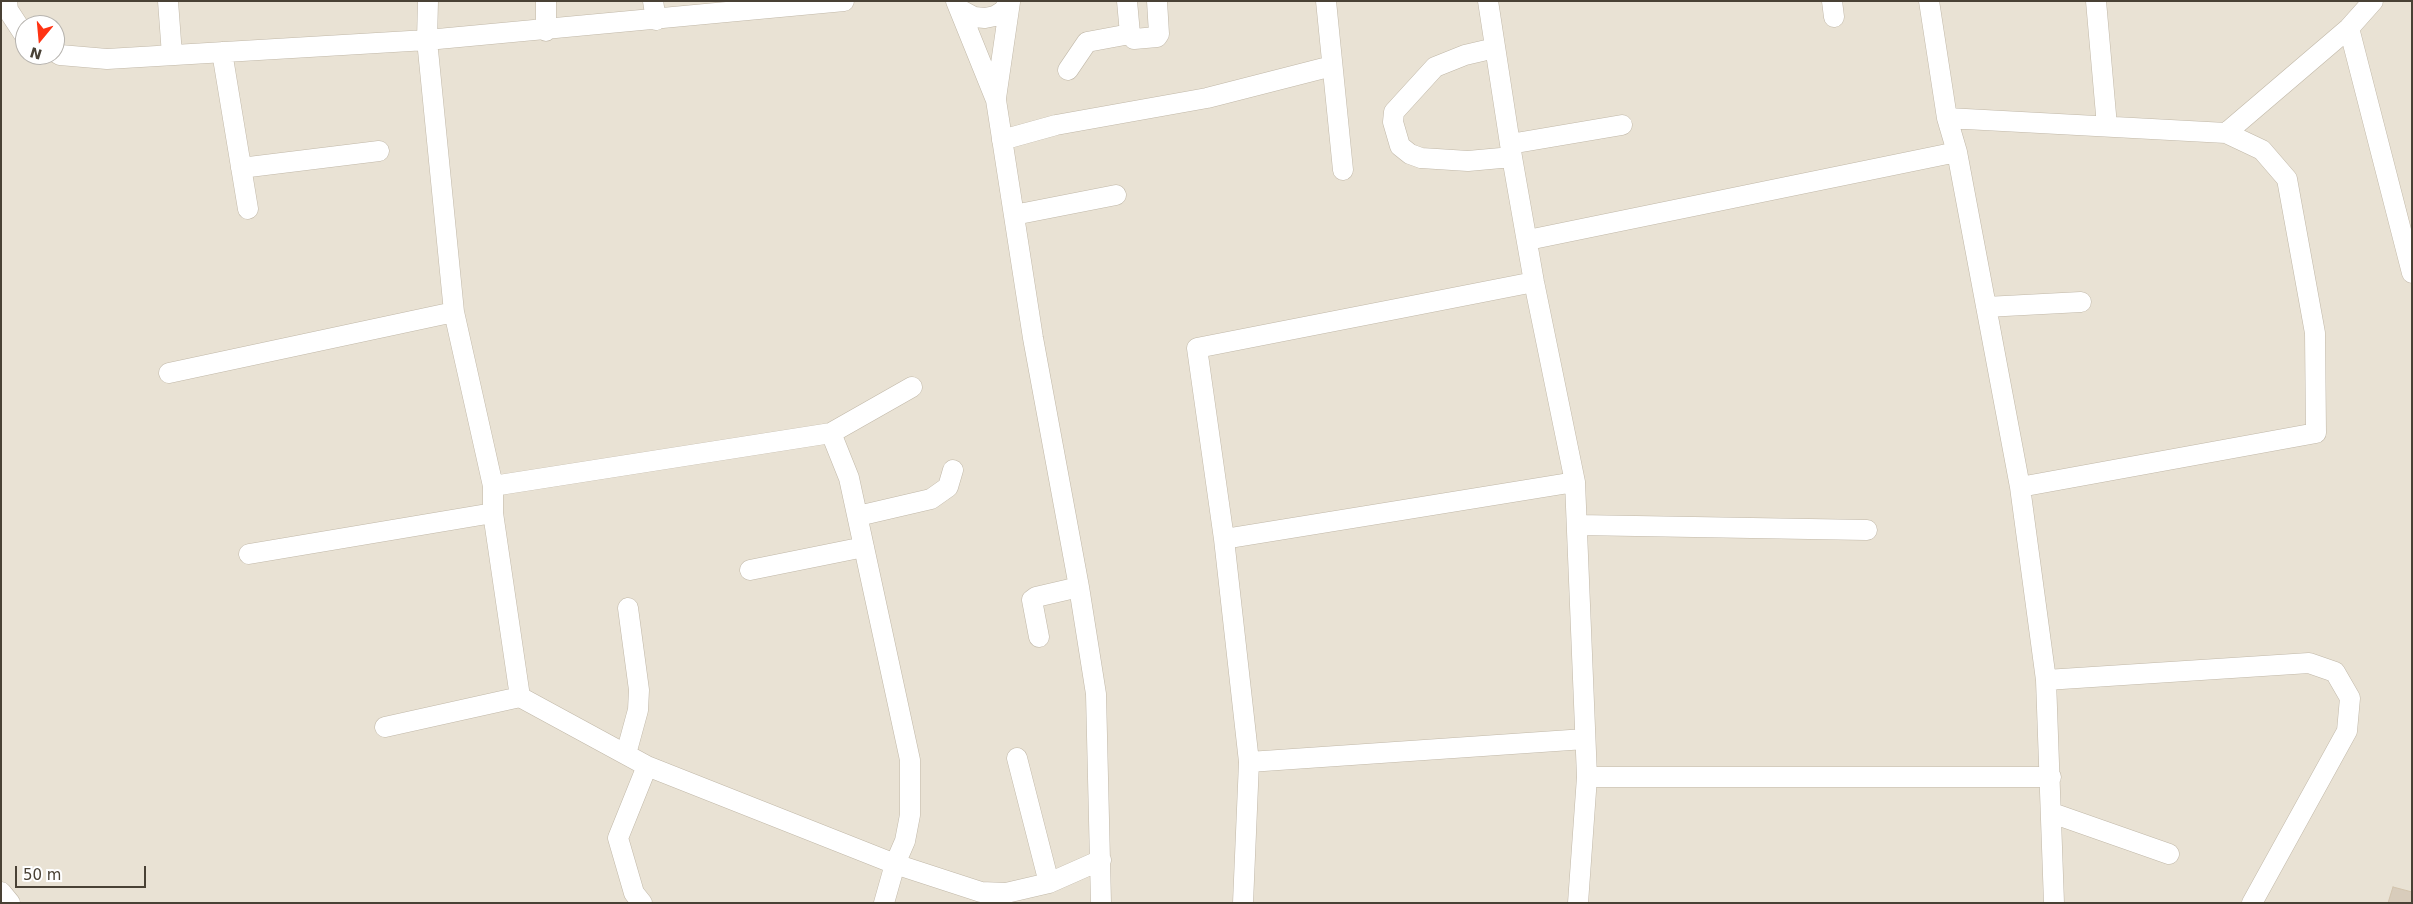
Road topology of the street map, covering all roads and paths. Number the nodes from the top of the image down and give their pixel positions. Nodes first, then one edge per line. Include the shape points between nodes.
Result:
1 (7, 1) edge
2 (168, 1) edge
3 (428, 1) edge
4 (546, 1) edge
5 (844, 1) edge
6 (1127, 1) edge
7 (1157, 1) edge
8 (1326, 1) edge
9 (1488, 1) edge
10 (1929, 1) edge
11 (2096, 1) edge
12 (2374, 1) edge
13 (1010, 2) edge
14 (958, 5) edge
15 (655, 10) edge
16 (15, 21) edge
17 (2349, 28) junction
18 (546, 31) junction
19 (1130, 34) junction
20 (427, 40) junction
21 (1495, 48) junction
22 (222, 52) junction
23 (65, 55) edge
24 (172, 55) junction
25 (1332, 66) junction
26 (1068, 70) dead end
27 (996, 100) junction
28 (1946, 118) junction
29 (1622, 125) dead end
30 (2107, 126) junction
31 (2226, 133) junction
32 (1002, 140) junction
33 (1511, 150) junction
34 (379, 151) dead end
35 (1957, 152) junction
36 (241, 168) junction
37 (1343, 170) dead end
38 (1116, 195) dead end
39 (248, 209) dead end
40 (1014, 215) junction
41 (1528, 240) junction
42 (2412, 273) edge
43 (1534, 282) junction
44 (2080, 302) dead end
45 (1986, 307) junction
46 (454, 312) junction
47 (169, 373) dead end
48 (912, 387) dead end
49 (831, 433) junction
50 (953, 470) dead end
51 (1575, 482) junction
52 (493, 486) junction
53 (2020, 487) junction
54 (493, 513) junction
55 (858, 516) junction
56 (1578, 525) junction
57 (1867, 530) dead end
58 (1224, 539) junction
59 (864, 547) junction
60 (249, 554) dead end
61 (750, 570) dead end
62 (1079, 587) junction
63 (628, 608) dead end
64 (1039, 636) dead end
65 (2046, 680) junction
66 (520, 697) junction
67 (385, 727) dead end
68 (1585, 738) junction
69 (626, 754) junction
70 (1017, 758) dead end
71 (1249, 762) junction
72 (647, 766) junction
73 (1587, 777) junction
74 (2051, 777) junction
75 (2052, 813) junction
76 (2169, 854) dead end
77 (1101, 860) junction
78 (895, 864) junction
79 (1048, 883) junction
80 (1, 892) edge
81 (10, 903) edge
82 (642, 903) edge
83 (884, 903) edge
84 (1101, 903) edge
85 (1243, 903) edge
86 (1578, 903) edge
87 (2054, 903) edge
88 (2252, 903) edge

1 - 16 street
2 - 24 street
3 - 20 street
4 - 18 street
5 - 15 street
6 - 19 street
7 - 19 street via 1157,37 1134,39
8 - 25 street
9 - 21 street
10 - 28 street
11 - 30 street
12 - 17 street
13 - 14 street via 1003,11 985,18 974,17
13 - 27 street
14 - 27 street
15 - 18 street
17 - 31 street
17 - 42 street
18 - 20 street
19 - 26 street via 1088,42
20 - 22 street
20 - 46 street
21 - 33 street
21 - 33 street via 1435,67 1394,112 1393,122 1400,146 1421,158 1468,161
22 - 24 street
22 - 36 street
23 - 24 street via 107,59
25 - 32 street via 1207,98 1056,125
25 - 37 street
27 - 32 street
28 - 30 street
28 - 35 street
29 - 33 street
30 - 31 street
31 - 53 street via 2262,150 2287,179 2315,332 2316,433
32 - 40 street
33 - 41 street
34 - 36 street
35 - 41 street
35 - 45 street
36 - 39 street
38 - 40 street
40 - 62 street
41 - 43 street
43 - 51 street
43 - 58 street via 1197,348
44 - 45 street
45 - 53 street
46 - 47 street
46 - 52 street
48 - 49 street
49 - 52 street
49 - 55 street via 849,478
50 - 55 street via 948,487 931,499
51 - 56 street
51 - 58 street
52 - 54 street
53 - 65 street
54 - 60 street
54 - 66 street
55 - 59 street
56 - 57 street
56 - 68 street
58 - 71 street
59 - 61 street
59 - 78 street via 910,760 910,815 905,841
62 - 64 street via 1032,600
62 - 77 street via 1096,694
63 - 69 street via 639,690 638,710
65 - 74 street
65 - 88 street via 2309,663 2335,672 2350,698 2347,731
66 - 67 street
66 - 69 street
68 - 71 street
68 - 73 street
69 - 72 street
70 - 79 street
71 - 85 street
72 - 78 street
72 - 82 street via 618,838 634,893
73 - 74 street
73 - 86 street
74 - 75 street
75 - 76 street
75 - 87 street
77 - 79 street
77 - 84 street
78 - 79 street via 981,892 1006,893
78 - 83 street
80 - 81 street

